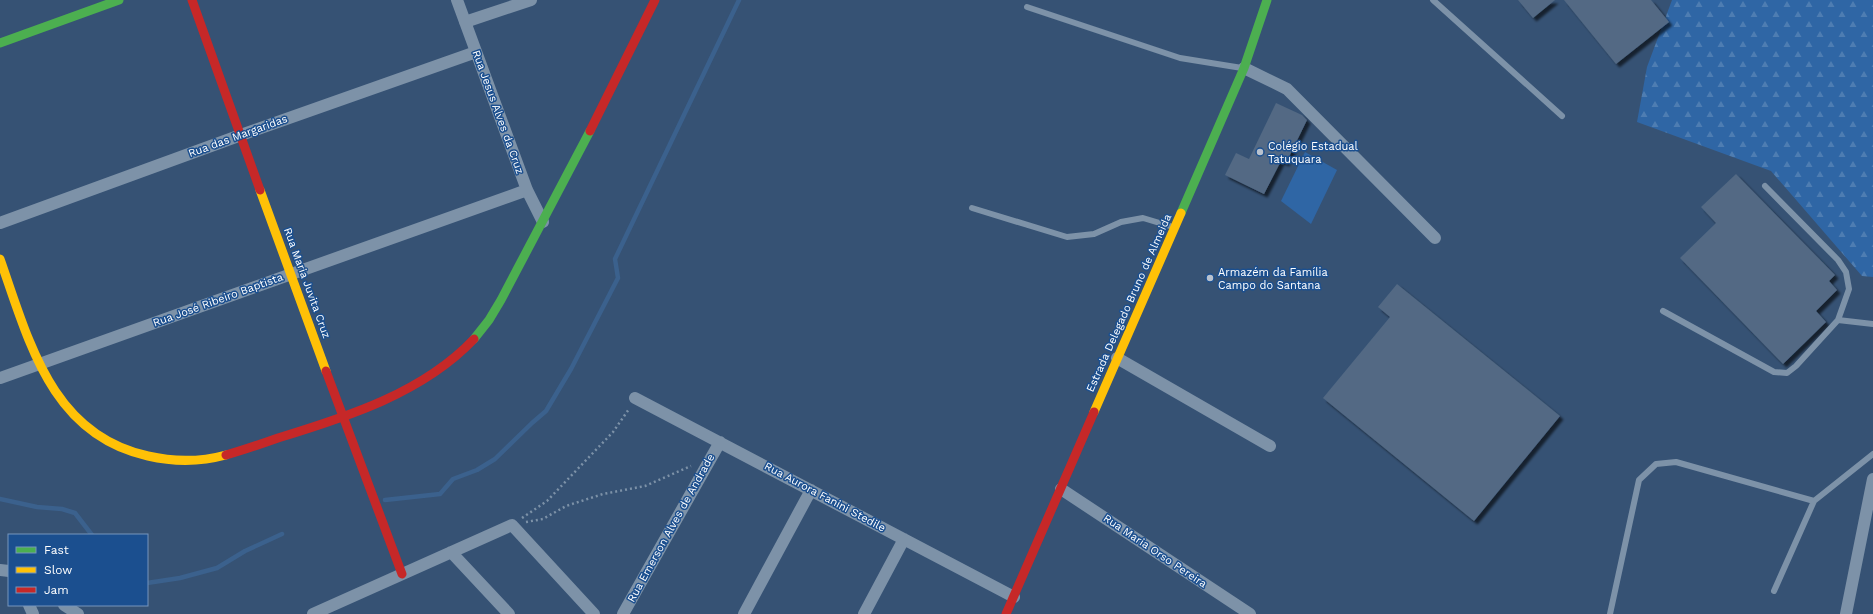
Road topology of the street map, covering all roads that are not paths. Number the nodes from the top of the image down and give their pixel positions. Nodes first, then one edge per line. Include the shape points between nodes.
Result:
1 (119, 0) edge
2 (192, 0) edge
3 (457, 0) edge
4 (531, 0) edge
5 (655, 0) edge
6 (1267, 0) edge
7 (1433, 0) edge
8 (1027, 7) dead end
9 (465, 22) junction
10 (0, 43) edge
11 (476, 52) junction
12 (1244, 68) junction
13 (1562, 116) dead end
14 (241, 135) junction
15 (1765, 186) dead end
16 (527, 190) junction
17 (972, 208) dead end
18 (543, 222) junction
19 (0, 223) edge
20 (1175, 228) junction
21 (1435, 238) dead end
22 (0, 259) edge
23 (290, 274) junction
24 (1663, 311) dead end
25 (1838, 320) junction
26 (1873, 324) edge
27 (1117, 358) junction
28 (39, 365) junction
29 (0, 378) edge
30 (635, 398) road end
31 (344, 418) junction
32 (720, 442) junction
33 (1270, 446) dead end
34 (1873, 454) edge
35 (1873, 479) edge
36 (1061, 489) junction
37 (810, 490) junction
38 (1814, 501) junction
39 (904, 539) junction
40 (451, 552) junction
41 (402, 574) junction
42 (1774, 591) dead end
43 (1014, 597) junction
44 (66, 606) edge
45 (78, 614) edge
46 (313, 614) edge
47 (509, 614) edge
48 (594, 614) edge
49 (623, 614) edge
50 (744, 614) edge
51 (864, 614) edge
52 (1006, 614) edge
53 (1250, 614) edge
54 (1610, 614) edge
55 (1846, 614) edge

1 - 10 street
2 - 14 street, Rua Maria Juvita Cruz
3 - 9 street, Rua Jesus Alves da Cruz
4 - 9 street
5 - 18 street
6 - 12 street, Estrada Delegado Bruno de Almeida
7 - 13 lane
8 - 12 lane via 1180,58
9 - 11 street, Rua Jesus Alves da Cruz
11 - 14 street, Rua das Margaridas
11 - 16 street, Rua Jesus Alves da Cruz
12 - 20 street, Estrada Delegado Bruno de Almeida
12 - 21 street via 1287,89
14 - 19 street, Rua das Margaridas
14 - 23 street, Rua Maria Juvita Cruz
15 - 25 lane via 1838,260 1846,272 1850,289
16 - 18 street, Rua Jesus Alves da Cruz
16 - 23 street, Rua José Ribeiro Baptista
17 - 20 lane via 1067,238 1094,234 1121,222 1143,218
18 - 31 street via 494,312 466,348 426,378
20 - 27 street, Estrada Delegado Bruno de Almeida
22 - 28 street
23 - 28 street, Rua José Ribeiro Baptista
23 - 31 street, Rua Maria Juvita Cruz
24 - 25 lane via 1774,372 1786,373 1796,366
25 - 26 lane
27 - 33 street
27 - 36 street, Estrada Delegado Bruno de Almeida
28 - 29 street, Rua José Ribeiro Baptista
28 - 31 street via 61,403 85,428 117,445 158,459 205,460
30 - 32 street, Rua Aurora Fanini Stedile
31 - 41 street, Rua Maria Juvita Cruz
32 - 37 street, Rua Aurora Fanini Stedile
32 - 49 street, Rua Emerson Alves de Andrade
34 - 38 lane
35 - 55 street
36 - 43 street, Estrada Delegado Bruno de Almeida
36 - 53 street, Rua Maria Orso Pereira
37 - 39 street, Rua Aurora Fanini Stedile
37 - 50 street
38 - 42 lane
38 - 54 lane via 1676,462 1656,464 1639,480
39 - 43 street, Rua Aurora Fanini Stedile
39 - 51 street
40 - 41 street
40 - 47 street
40 - 48 street via 512,525
41 - 46 street
43 - 52 street, Estrada Delegado Bruno de Almeida
44 - 45 street

